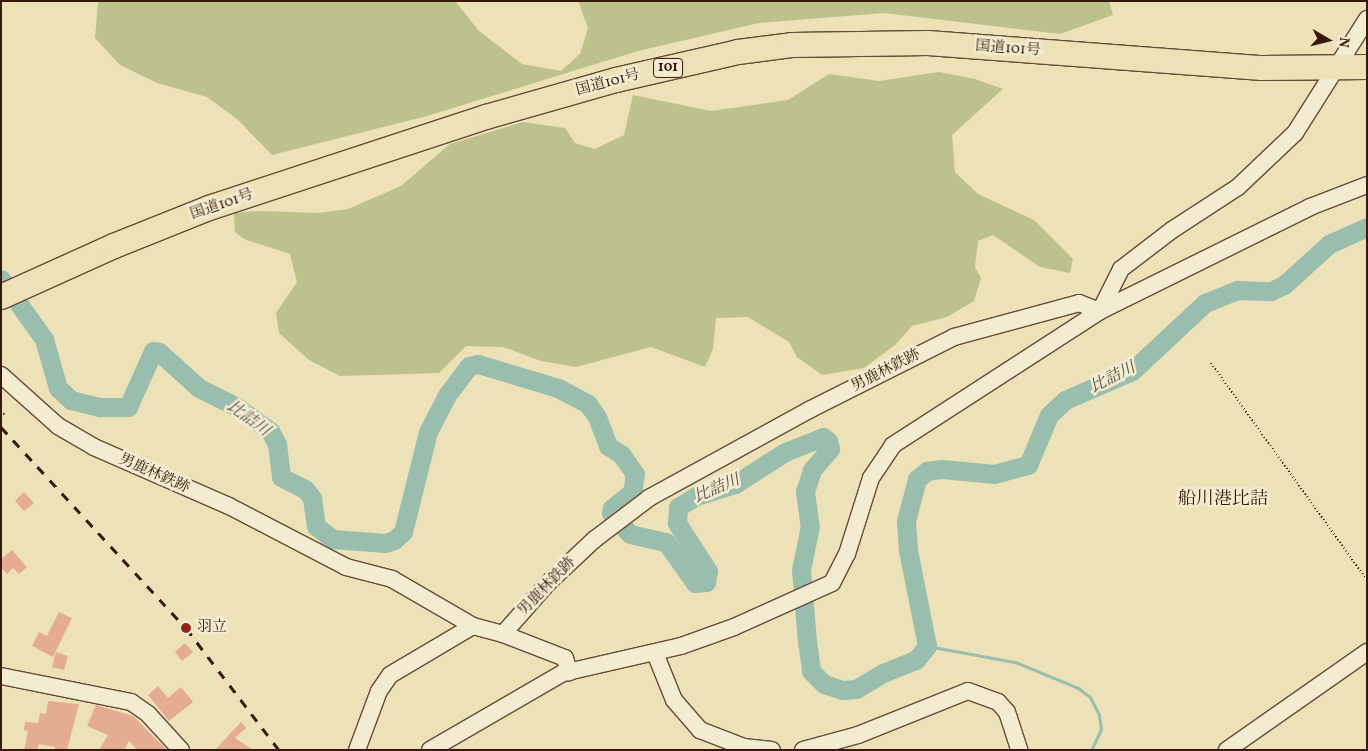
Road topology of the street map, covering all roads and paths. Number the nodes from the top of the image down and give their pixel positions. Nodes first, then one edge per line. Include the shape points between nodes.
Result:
1 (1367, 19) edge
2 (1337, 68) junction
3 (1367, 68) edge
4 (1367, 184) edge
5 (1, 297) edge
6 (1100, 311) junction
7 (1211, 363) dead end
8 (1, 376) edge
9 (1, 411) edge
10 (5, 415) dead end
11 (1367, 580) edge
12 (473, 626) junction
13 (503, 634) junction
14 (655, 652) junction
15 (1367, 652) edge
16 (569, 672) junction
17 (1, 676) edge
18 (181, 750) edge
19 (357, 750) edge
20 (430, 750) edge
21 (772, 750) edge
22 (803, 750) edge
23 (1019, 750) edge
24 (1227, 750) edge

1 - 2 street
2 - 3 highway, 国道101号 / 101
2 - 5 highway, 国道101号 / 101 via 1262,68 928,43 792,45 738,52 616,80 468,123 209,208
2 - 6 street via 1295,133 1238,187 1164,235 1120,269
4 - 6 street via 1310,207
6 - 13 street, 男鹿林鉄跡 via 1079,302 954,337 699,470 649,498 595,539 549,582
6 - 14 street via 894,445 871,478 839,574 832,583 734,627
7 - 11 path
8 - 12 street, 男鹿林鉄跡 via 58,426 94,447 228,506 346,567 392,579
9 - 10 path
12 - 13 street, 男鹿林鉄跡
12 - 19 street via 390,675 379,690
13 - 16 street via 565,658
14 - 16 street
14 - 21 street via 674,700 700,730 744,747
15 - 24 street
16 - 20 street via 531,689
17 - 18 street via 131,702 148,714
22 - 23 street via 858,735 968,691 998,702 1007,712

